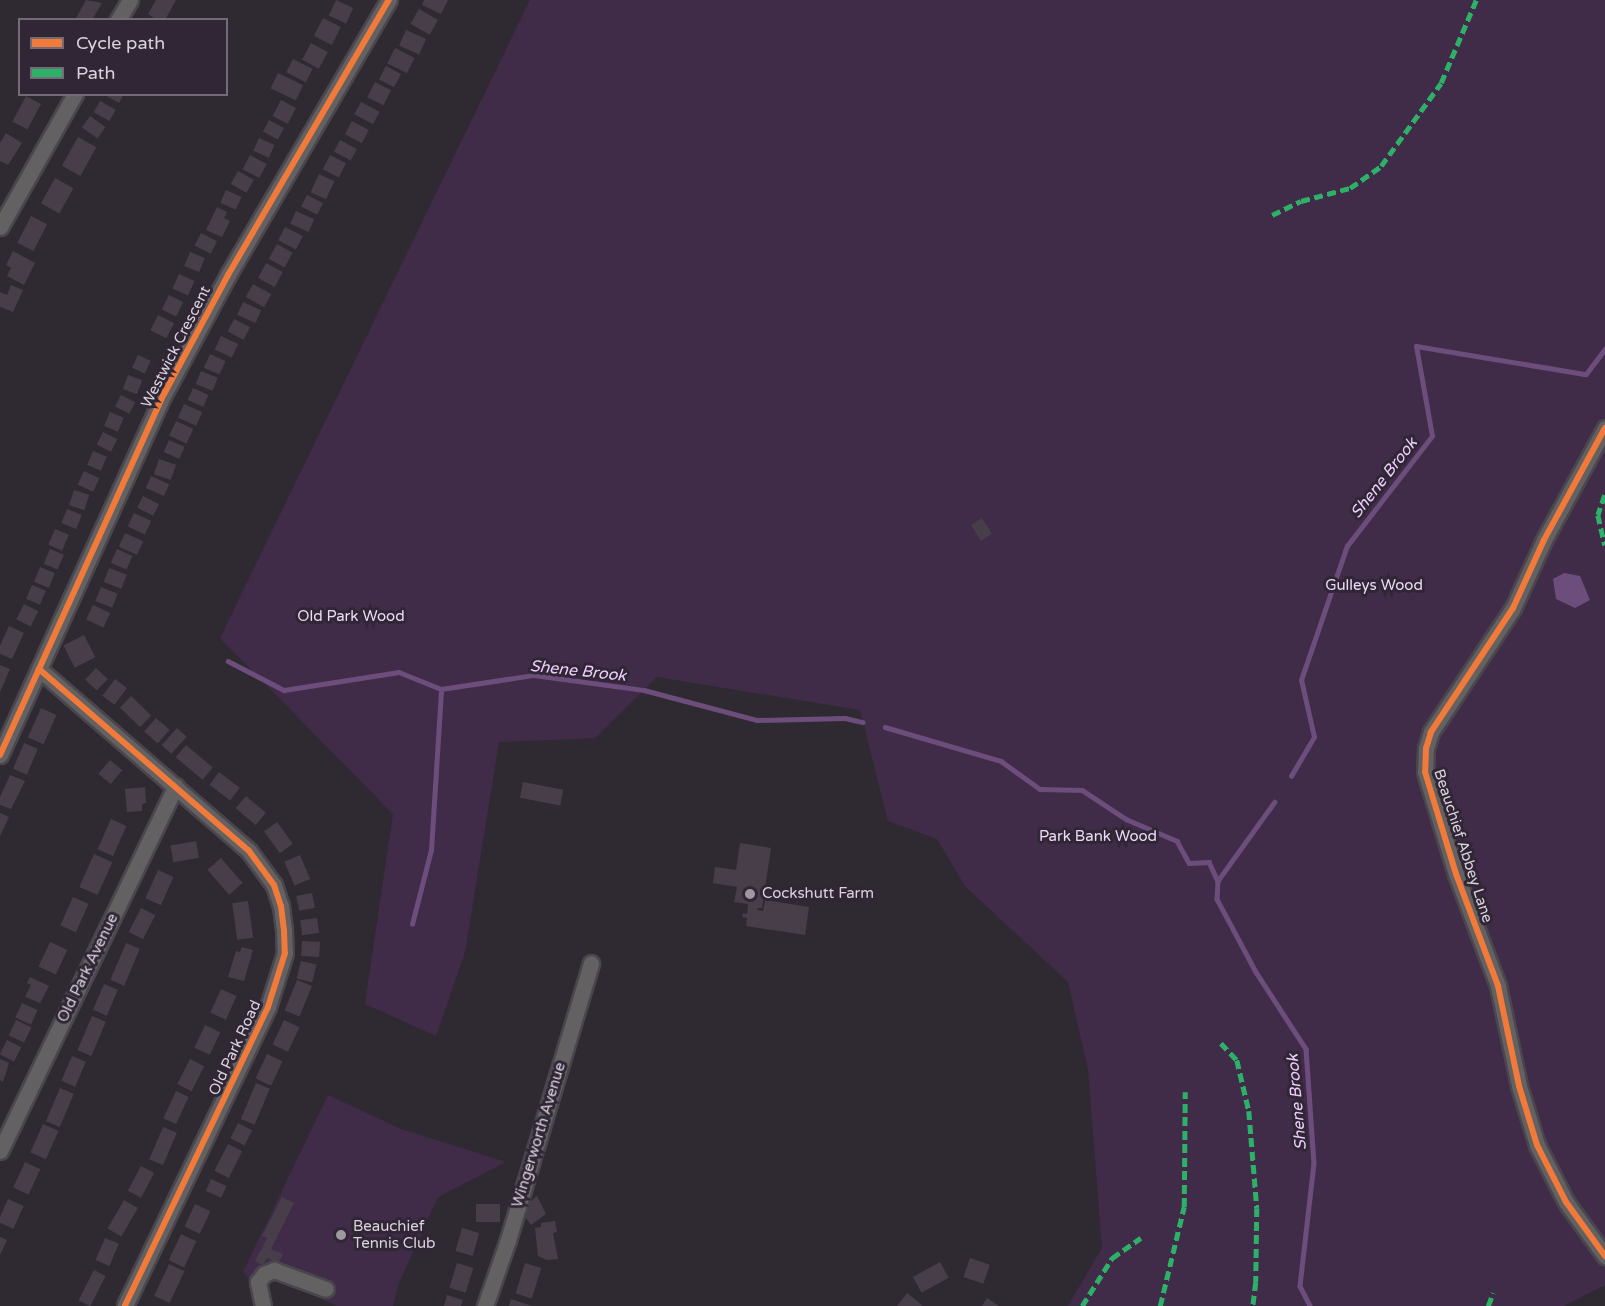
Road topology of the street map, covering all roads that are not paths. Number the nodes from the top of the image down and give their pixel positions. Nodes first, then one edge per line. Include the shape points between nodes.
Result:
1 (130, 0) edge
2 (389, 0) edge
3 (119, 18) edge
4 (74, 96) edge
5 (0, 227) edge
6 (1605, 428) edge
7 (39, 669) junction
8 (0, 755) edge
9 (176, 786) junction
10 (591, 963) dead end
11 (0, 1150) edge
12 (1605, 1256) edge
13 (326, 1289) dead end
14 (125, 1306) edge
15 (263, 1306) edge
16 (485, 1306) edge

1 - 3 street
2 - 7 street, Westwick Crescent via 179,363
4 - 5 street
6 - 12 street, Beauchief Abbey Lane via 1544,540 1513,608 1431,732 1425,772 1456,874 1498,986 1519,1086 1537,1144 1566,1202
7 - 8 street, Westwick Crescent
7 - 9 street, Old Park Road
9 - 11 street, Old Park Avenue
9 - 14 street, Old Park Road via 264,868 281,906 285,953 268,1007
10 - 16 street, Wingerworth Avenue
13 - 15 street via 274,1270 258,1282

